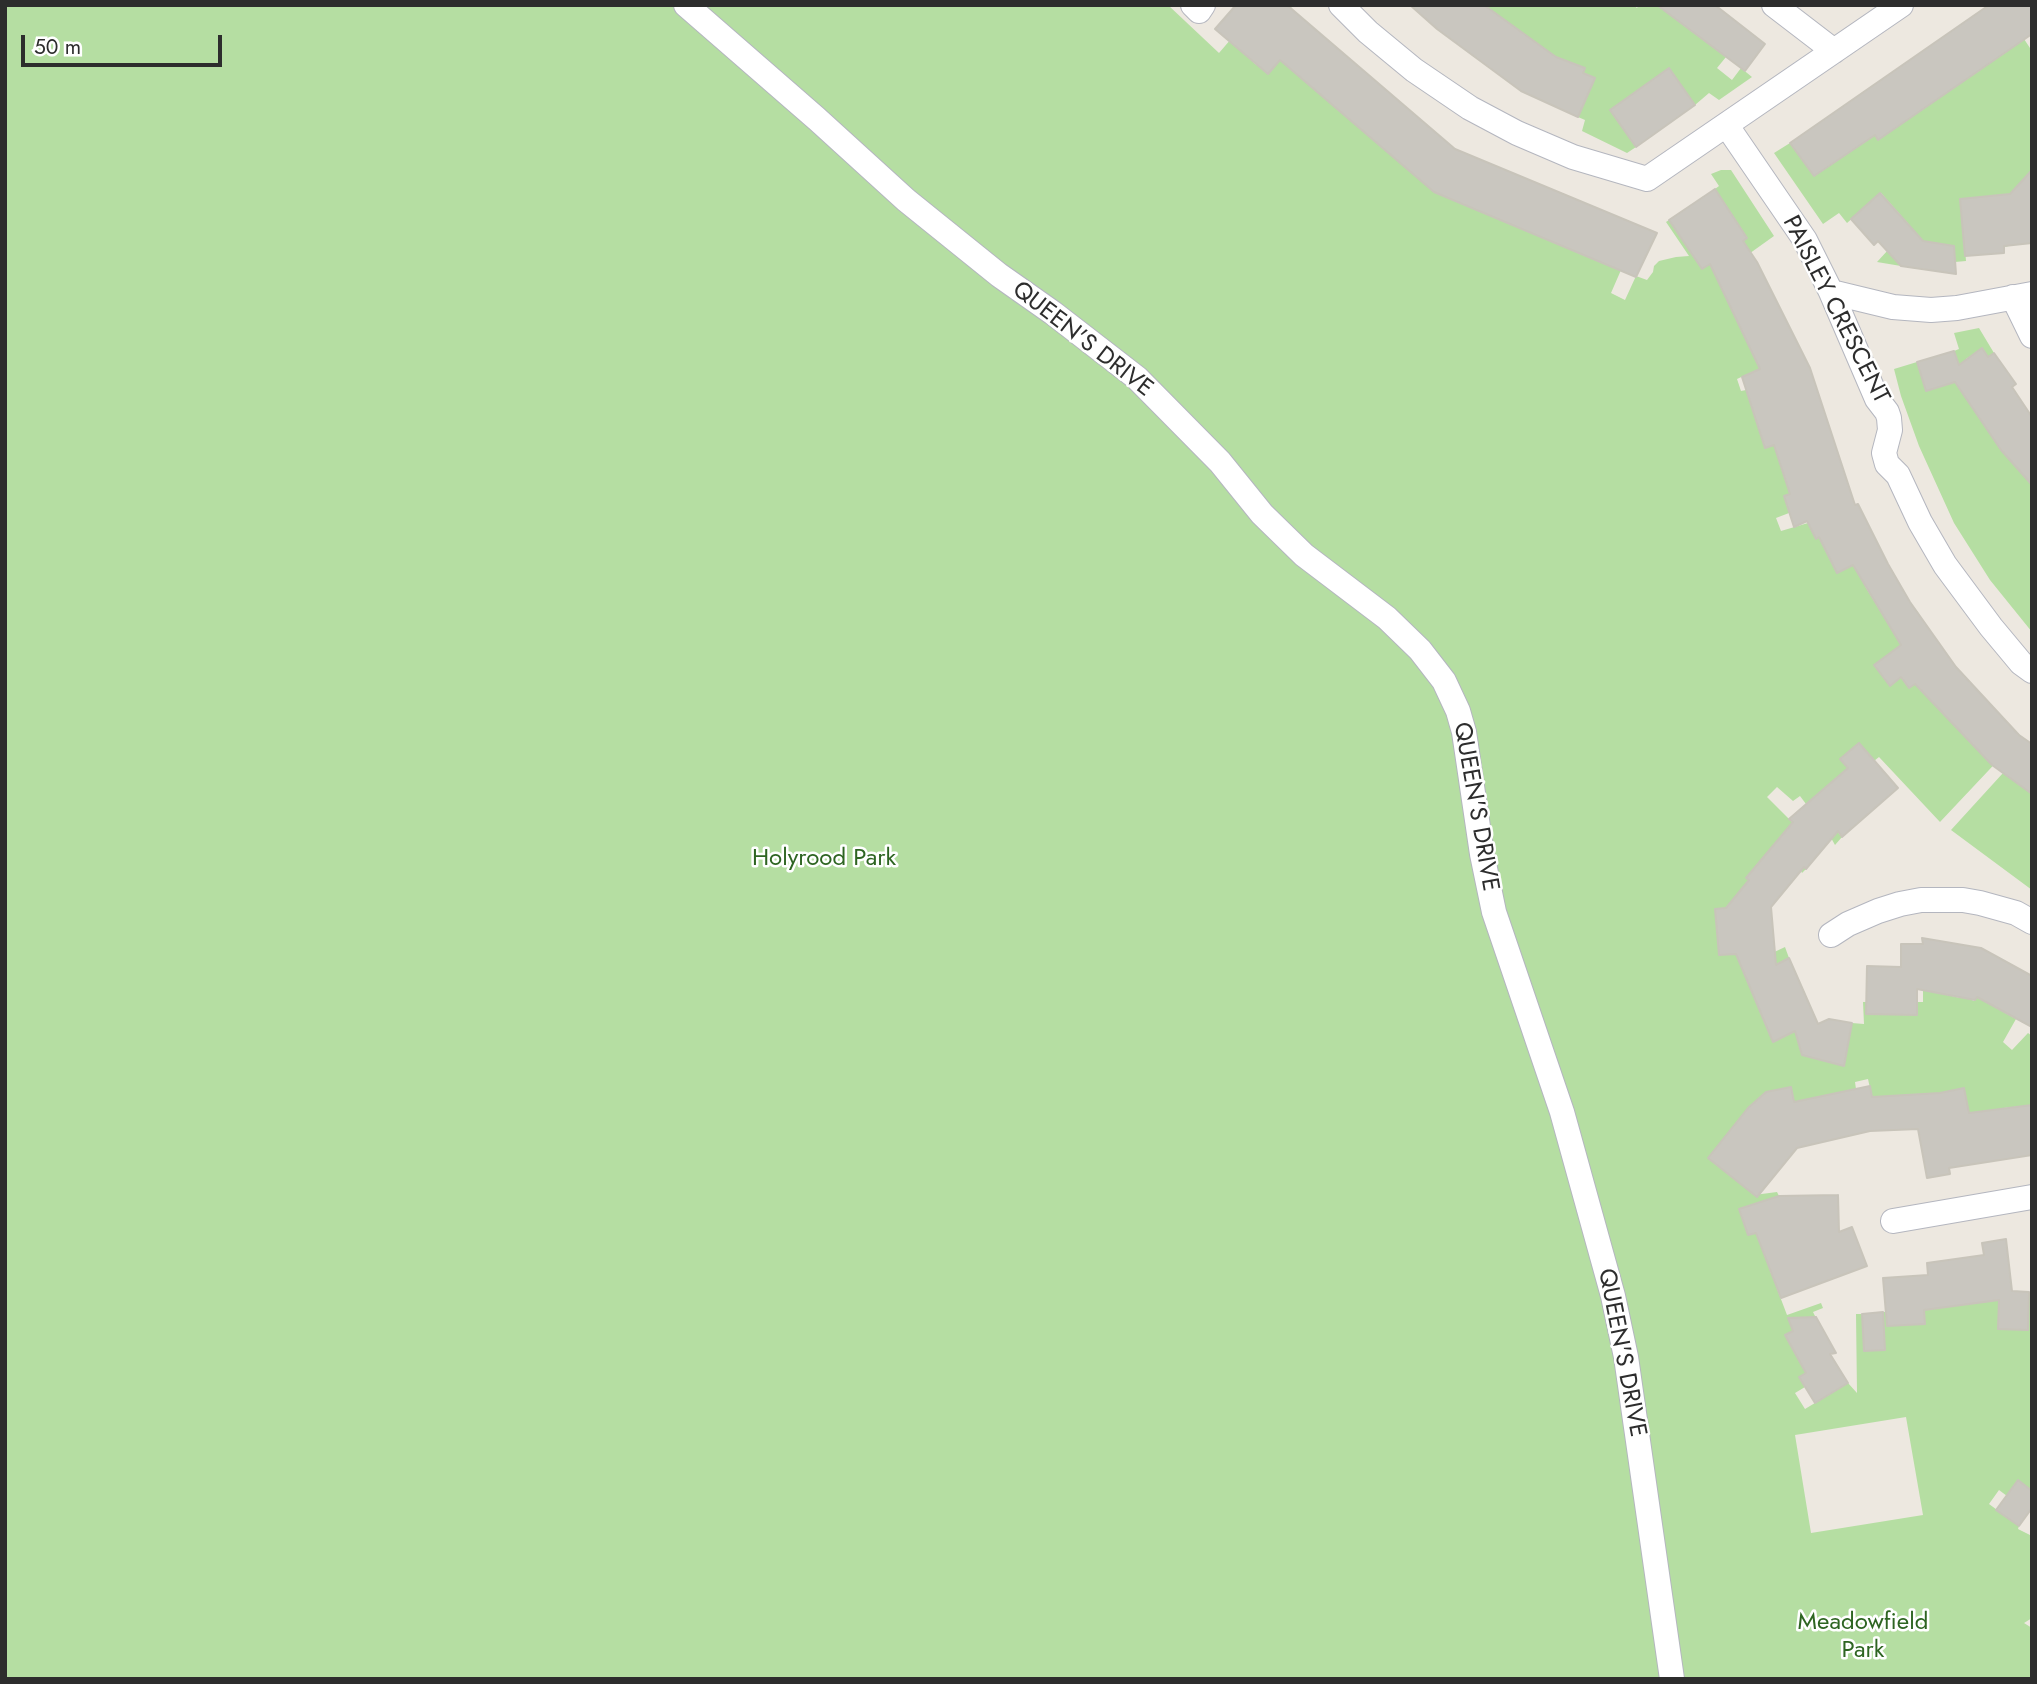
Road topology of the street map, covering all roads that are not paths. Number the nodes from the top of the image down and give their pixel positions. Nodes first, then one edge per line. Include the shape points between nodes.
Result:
1 (686, 5) edge
2 (1341, 5) edge
3 (1774, 5) edge
4 (1901, 5) edge
5 (1834, 51) junction
6 (1727, 126) junction
7 (1831, 292) junction
8 (2022, 296) edge
9 (2032, 336) edge
10 (2032, 671) edge
11 (2032, 922) edge
12 (1831, 935) dead end
13 (2032, 1197) edge
14 (1893, 1222) dead end
15 (1672, 1679) edge

1 - 15 street, QUEEN'S DRIVE via 906,200 1137,378 1220,462 1270,522 1304,555 1387,618 1444,681 1464,732 1494,912 1562,1112 1613,1296 1626,1357
2 - 6 street via 1414,70 1470,108 1601,167 1647,179
3 - 5 street
4 - 5 street
5 - 6 street
6 - 7 street, PAISLEY CRESCENT via 1805,240
7 - 8 street via 1894,307 1931,310
7 - 10 street, PAISLEY CRESCENT via 1889,418 1887,464 1898,475 1945,565 1991,627
8 - 9 street
11 - 12 street via 1980,903 1921,900 1878,911
13 - 14 street

